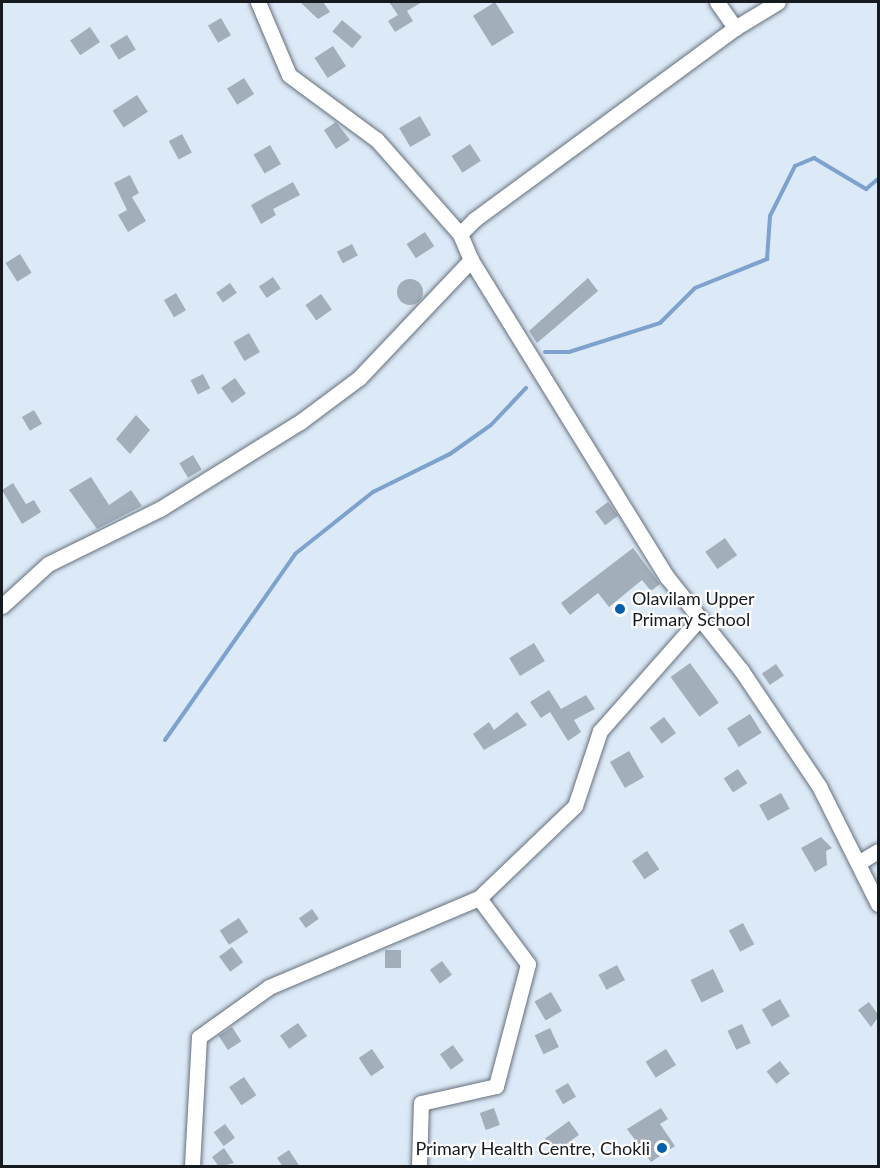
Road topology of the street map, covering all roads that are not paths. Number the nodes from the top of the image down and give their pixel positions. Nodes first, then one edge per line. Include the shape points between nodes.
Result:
1 (258, 2) edge
2 (717, 2) edge
3 (778, 2) edge
4 (735, 28) junction
5 (460, 234) junction
6 (471, 260) junction
7 (2, 606) edge
8 (700, 618) junction
9 (879, 851) edge
10 (858, 863) junction
11 (479, 898) junction
12 (879, 904) edge
13 (192, 1167) edge
14 (419, 1167) edge

1 - 5 street via 289,75 377,140
2 - 4 street
3 - 4 street
4 - 5 street via 580,138
5 - 6 street
6 - 7 street via 359,378 309,416 160,509 48,564
6 - 8 street via 667,577
8 - 10 street via 819,786
8 - 11 street via 600,731 575,806
9 - 10 street
10 - 12 street
11 - 13 street via 269,987 199,1037
11 - 14 street via 528,964 496,1086 421,1103

